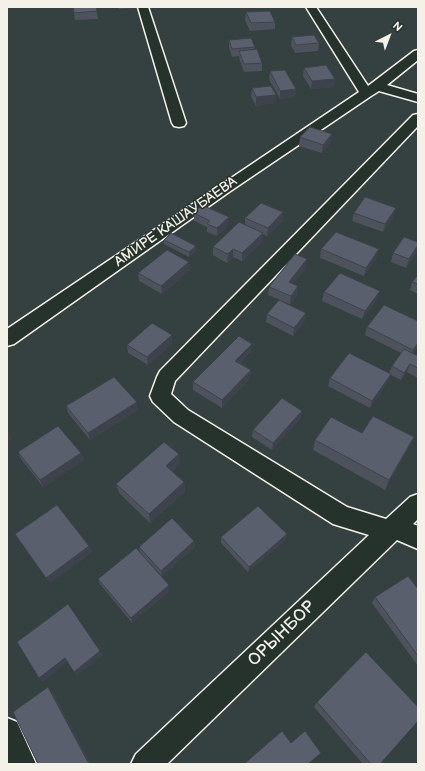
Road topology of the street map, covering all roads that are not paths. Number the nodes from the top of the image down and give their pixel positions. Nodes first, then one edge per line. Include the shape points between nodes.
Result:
1 (143, 7) edge
2 (311, 7) edge
3 (418, 54) edge
4 (378, 86) junction
5 (366, 93) junction
6 (418, 98) edge
7 (418, 118) edge
8 (179, 124) dead end
9 (7, 339) edge
10 (418, 504) edge
11 (392, 529) junction
12 (418, 538) edge
13 (7, 732) edge
14 (21, 764) edge
15 (146, 764) edge

1 - 8 street
2 - 5 street
3 - 4 street
4 - 5 street
4 - 6 street
5 - 9 street, АМИРЕ КАШАУБАЕВА
7 - 11 street via 167,377 160,396 181,416 341,516
10 - 11 street, ОРЫНБОР
11 - 12 street
11 - 15 street, ОРЫНБОР
13 - 14 street

